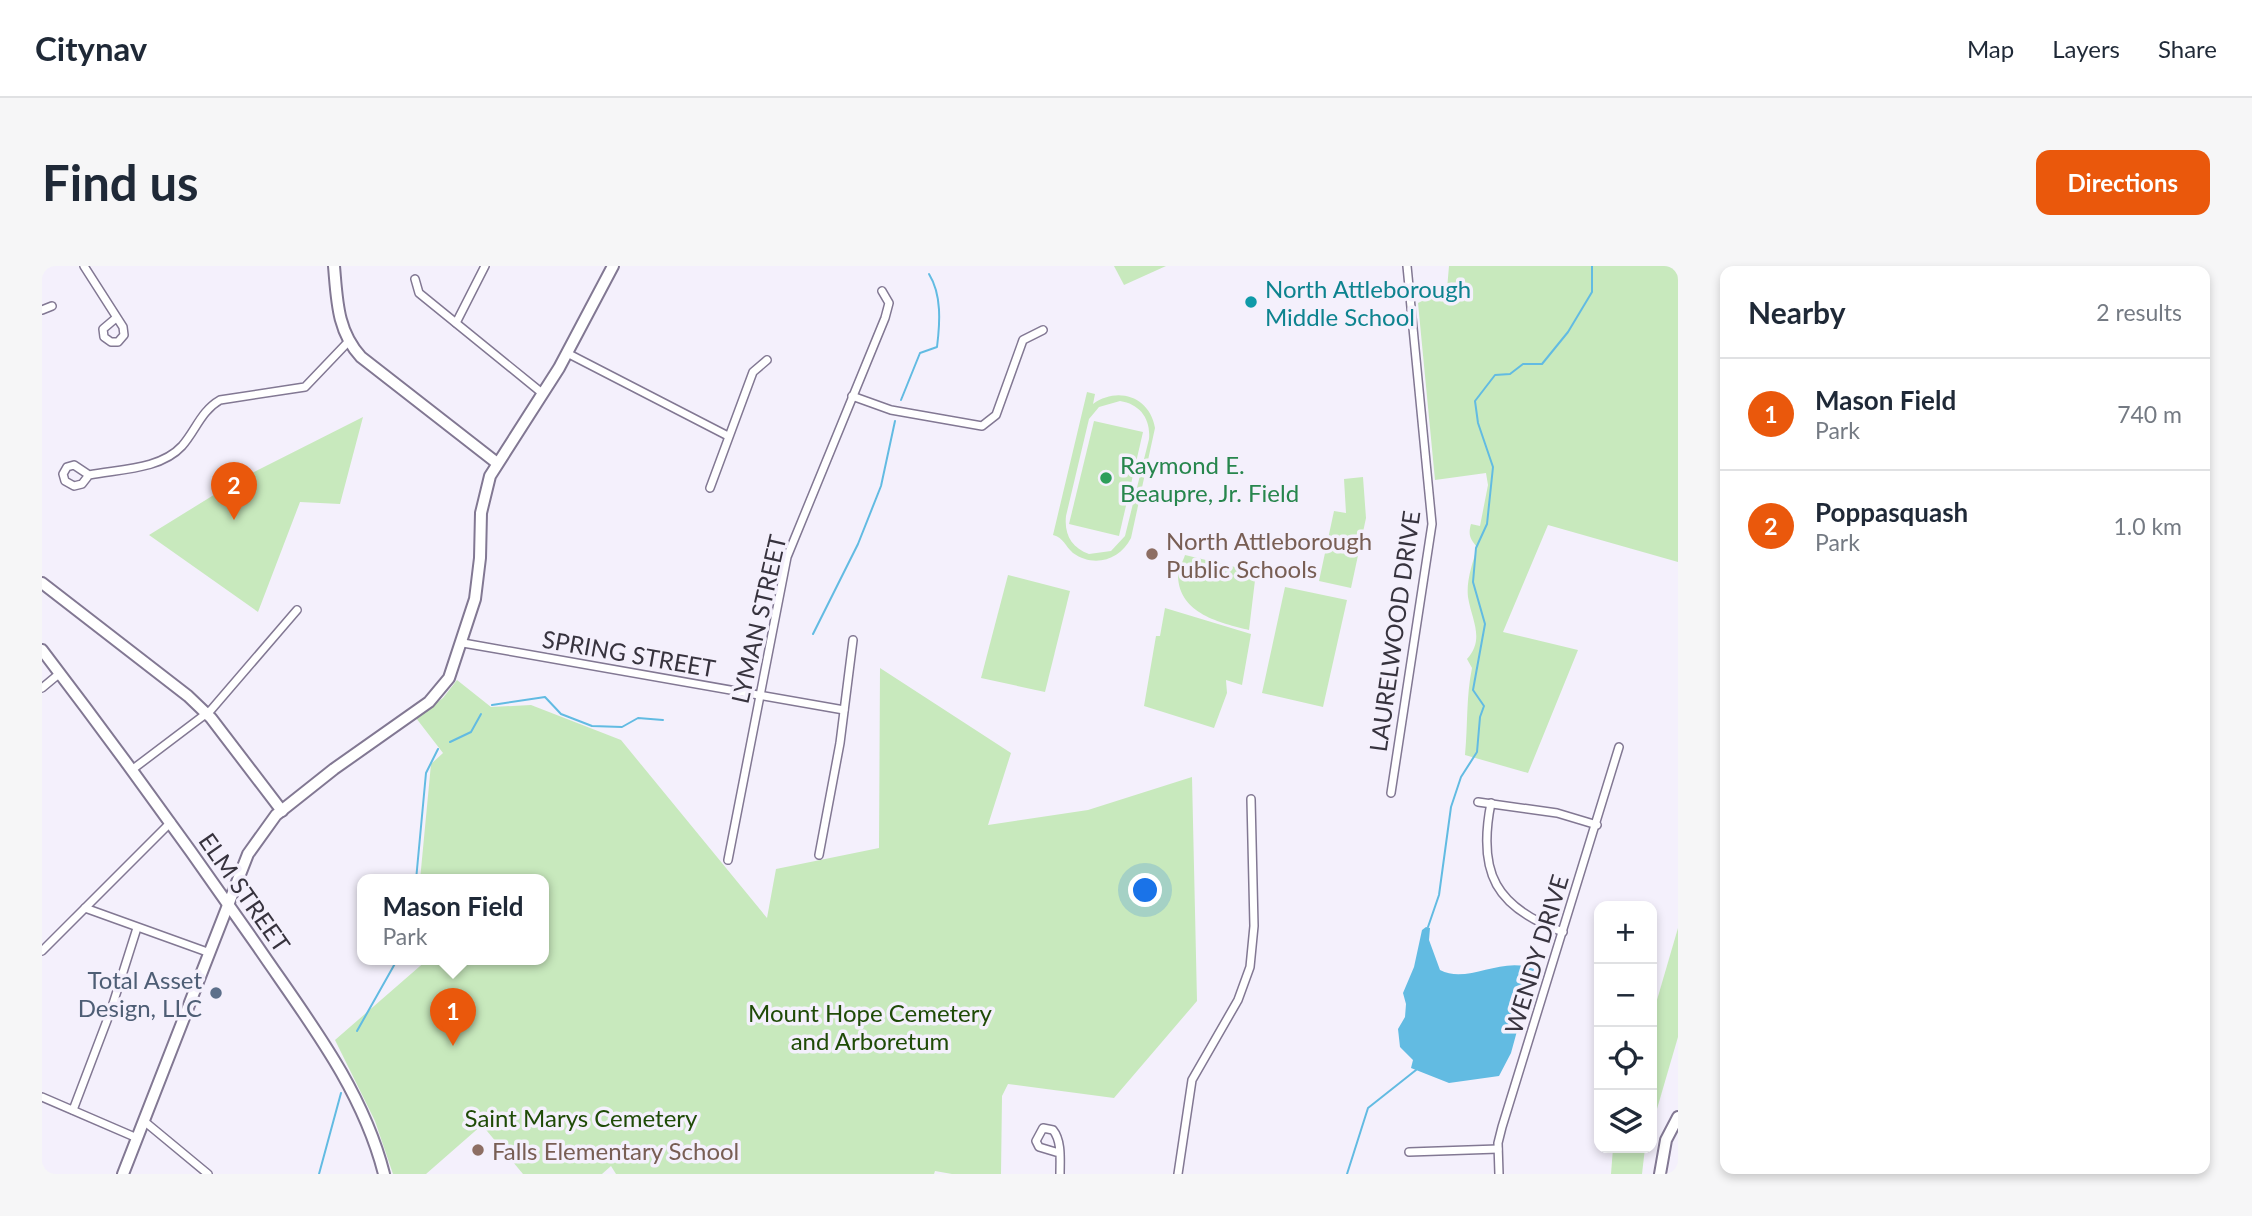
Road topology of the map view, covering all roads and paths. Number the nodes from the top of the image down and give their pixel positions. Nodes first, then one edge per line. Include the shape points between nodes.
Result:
1 (84, 266) edge
2 (334, 266) edge
3 (485, 266) edge
4 (613, 266) edge
5 (1407, 266) edge
6 (415, 279) dead end
7 (882, 290) dead end
8 (52, 306) dead end
9 (42, 310) edge
10 (116, 318) dead end
11 (456, 323) junction
12 (1043, 330) dead end
13 (348, 342) junction
14 (567, 353) junction
15 (767, 360) dead end
16 (542, 393) junction
17 (852, 396) junction
18 (728, 436) junction
19 (497, 463) junction
20 (89, 475) dead end
21 (710, 488) dead end
22 (42, 583) edge
23 (297, 610) dead end
24 (853, 640) dead end
25 (463, 643) junction
26 (42, 650) edge
27 (60, 673) junction
28 (42, 688) edge
29 (759, 696) junction
30 (844, 710) junction
31 (205, 713) junction
32 (1619, 747) dead end
33 (133, 769) junction
34 (1391, 793) dead end
35 (1251, 799) dead end
36 (1478, 802) dead end
37 (1491, 803) junction
38 (282, 811) junction
39 (171, 822) junction
40 (1597, 825) junction
41 (819, 855) dead end
42 (729, 860) dead end
43 (228, 904) junction
44 (85, 908) junction
45 (137, 928) junction
46 (1563, 932) junction
47 (42, 951) edge
48 (210, 953) junction
49 (42, 1097) edge
50 (73, 1110) junction
51 (1678, 1117) edge
52 (144, 1121) junction
53 (137, 1138) junction
54 (1498, 1149) junction
55 (1409, 1152) dead end
56 (1059, 1153) dead end
57 (123, 1174) edge
58 (208, 1174) edge
59 (384, 1174) edge
60 (1060, 1174) edge
61 (1178, 1174) edge
62 (1499, 1174) edge
63 (1660, 1174) edge

1 - 10 street
2 - 13 street
3 - 11 street
4 - 14 street
5 - 34 street, LAURELWOOD DRIVE via 1432,524
6 - 11 street via 419,293
7 - 17 street, LYMAN STREET via 889,303 886,318
8 - 9 street
11 - 16 street
12 - 17 street via 1023,340 996,415 982,426 891,410
13 - 19 street
13 - 20 street via 305,387 220,400 210,406 173,454 133,468
14 - 16 street
14 - 18 street
15 - 18 street via 753,372
16 - 19 street
17 - 29 street, LYMAN STREET via 787,557
18 - 21 street
19 - 25 street via 484,495 478,579
22 - 31 street
23 - 31 street
24 - 30 street
25 - 29 street, SPRING STREET
25 - 38 street via 449,678 429,702
26 - 27 street, ELM STREET
27 - 28 street
27 - 33 street, ELM STREET
29 - 30 street, SPRING STREET
29 - 42 street, LYMAN STREET
30 - 41 street
31 - 33 street
31 - 38 street
32 - 40 street, WENDY DRIVE
33 - 39 street, ELM STREET
35 - 61 street via 1254,926 1250,967 1244,987 1192,1080
36 - 37 street
37 - 40 street via 1558,813
37 - 46 street via 1486,861 1495,885 1530,919
38 - 43 street via 258,836
39 - 43 street, ELM STREET
39 - 44 street
40 - 46 street, WENDY DRIVE
43 - 48 street
43 - 59 street, ELM STREET via 334,1058 369,1128
44 - 45 street
44 - 47 street
45 - 48 street
45 - 50 street
46 - 54 street, WENDY DRIVE
48 - 52 street
49 - 50 street
50 - 53 street
51 - 63 street via 1666,1140
52 - 53 street
52 - 58 street
53 - 57 street
54 - 55 street
54 - 62 street, WENDY DRIVE
56 - 60 street

